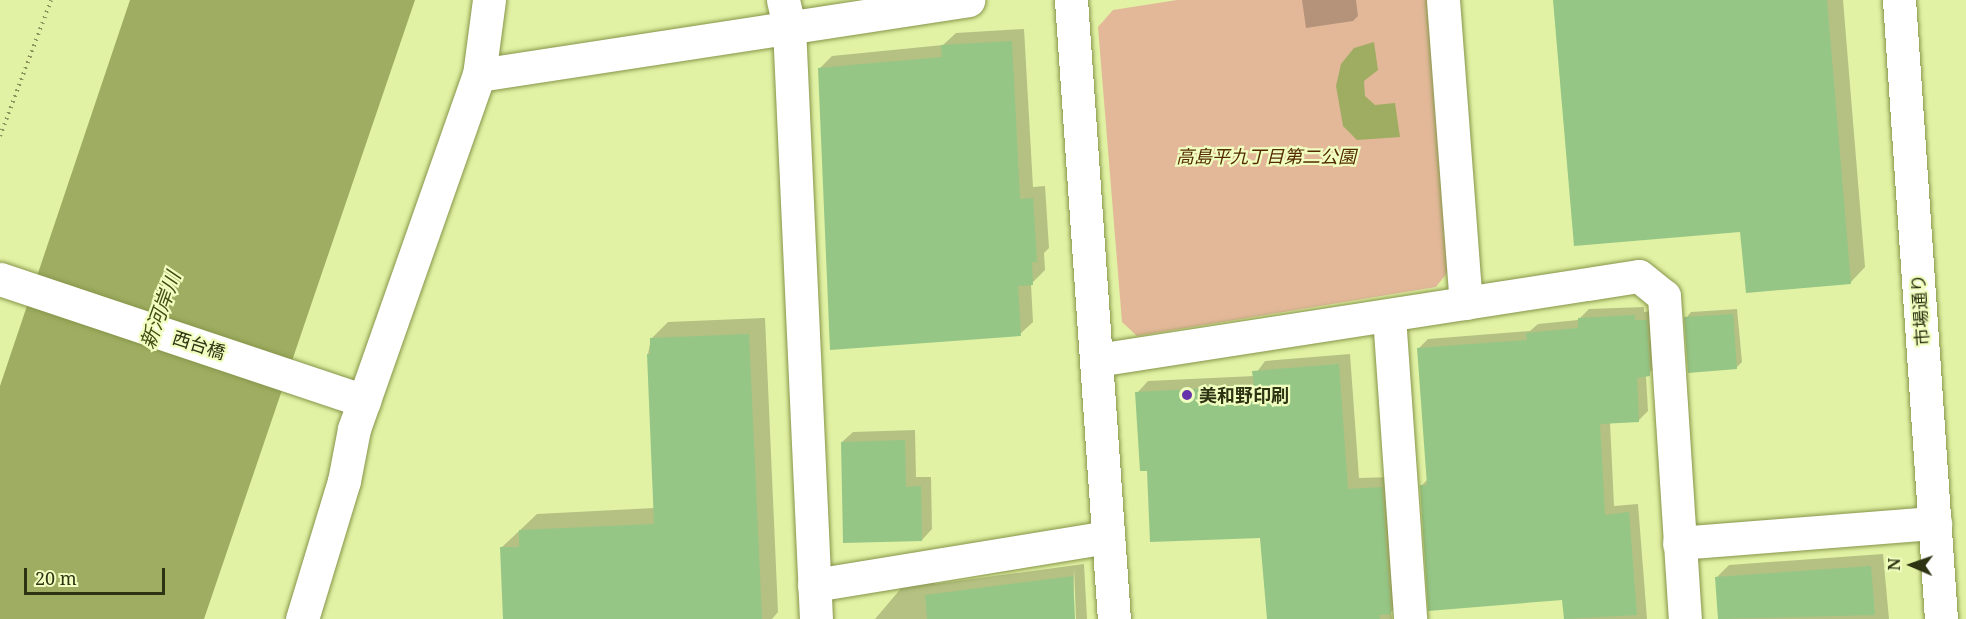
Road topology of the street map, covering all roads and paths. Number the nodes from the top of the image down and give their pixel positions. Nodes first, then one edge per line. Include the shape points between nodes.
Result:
1 (51, 0) edge
2 (489, 0) edge
3 (968, 0) edge
4 (1071, 0) edge
5 (1443, 0) edge
6 (1899, 0) edge
7 (786, 14) edge
8 (479, 75) junction
9 (0, 136) edge
10 (0, 279) edge
11 (1466, 303) junction
12 (1389, 316) junction
13 (1097, 360) junction
14 (364, 401) junction
15 (1935, 523) junction
16 (1108, 537) junction
17 (1679, 543) junction
18 (814, 585) junction
19 (302, 619) edge
20 (816, 619) edge
21 (1114, 619) edge
22 (1410, 619) edge
23 (1685, 619) edge
24 (1941, 619) edge

1 - 9 path
2 - 8 street
3 - 7 street
4 - 13 street
5 - 11 street
6 - 15 street, 市場通り
7 - 8 street
7 - 18 street
8 - 14 street
10 - 14 street, 西台橋
11 - 12 street
11 - 17 street via 1639,276 1664,296
12 - 13 street
12 - 22 street
13 - 16 street
14 - 19 street
15 - 17 street
15 - 24 street, 市場通り
16 - 18 street
16 - 21 street
17 - 23 street
18 - 20 street

